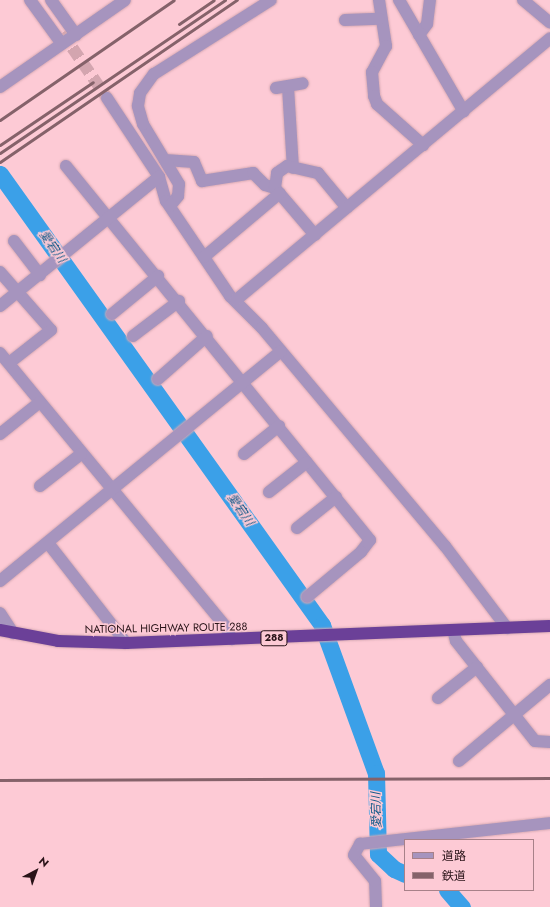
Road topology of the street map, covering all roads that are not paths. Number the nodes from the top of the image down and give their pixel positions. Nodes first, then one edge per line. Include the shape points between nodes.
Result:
1 (30, 0) edge
2 (39, 0) edge
3 (51, 0) edge
4 (125, 0) edge
5 (271, 0) edge
6 (379, 0) edge
7 (399, 0) edge
8 (430, 0) edge
9 (523, 0) edge
10 (379, 19) junction
11 (345, 20) dead end
12 (550, 22) edge
13 (419, 34) junction
14 (76, 35) junction
15 (62, 38) junction
16 (550, 38) edge
17 (303, 83) dead end
18 (0, 87) edge
19 (288, 87) junction
20 (276, 88) dead end
21 (108, 98) tunnel mouth
22 (464, 112) junction
23 (423, 145) junction
24 (165, 160) junction
25 (66, 166) dead end
26 (293, 168) junction
27 (159, 178) junction
28 (277, 191) junction
29 (170, 206) junction
30 (347, 208) junction
31 (109, 219) junction
32 (316, 235) junction
33 (14, 241) dead end
34 (204, 257) junction
35 (0, 272) edge
36 (40, 275) junction
37 (158, 276) junction
38 (18, 292) junction
39 (236, 300) junction
40 (179, 301) junction
41 (0, 306) edge
42 (112, 314) dead end
43 (133, 336) dead end
44 (207, 336) junction
45 (281, 351) junction
46 (0, 353) edge
47 (9, 363) junction
48 (158, 379) dead end
49 (244, 383) junction
50 (40, 402) junction
51 (279, 426) junction
52 (0, 434) edge
53 (81, 454) junction
54 (244, 454) dead end
55 (308, 462) junction
56 (40, 486) dead end
57 (113, 492) junction
58 (269, 492) dead end
59 (336, 497) junction
60 (297, 528) dead end
61 (48, 543) junction
62 (0, 581) edge
63 (307, 597) dead end
64 (0, 613) edge
65 (550, 626) edge
66 (508, 628) junction
67 (0, 630) edge
68 (453, 630) junction
69 (13, 633) junction
70 (232, 639) junction
71 (126, 643) junction
72 (477, 667) junction
73 (550, 685) edge
74 (438, 698) dead end
75 (515, 714) junction
76 (550, 742) edge
77 (458, 761) dead end
78 (550, 823) edge
79 (404, 839) edge
80 (405, 839) edge
81 (376, 907) edge

1 - 15 street
2 - 15 street
3 - 14 street
4 - 14 street
5 - 24 street via 146,82 138,98 139,110
6 - 10 street
7 - 13 street
8 - 13 street via 427,24
9 - 12 street
10 - 11 street
10 - 23 street via 386,46 372,72 374,96 377,104
13 - 22 street
14 - 15 street
15 - 18 street
16 - 22 street
17 - 19 street
19 - 20 street
19 - 26 street
21 - 27 street
22 - 23 street
23 - 30 street
24 - 28 street via 194,162 202,181 253,173 265,185
24 - 29 street via 180,190
25 - 31 street
26 - 28 street via 287,166 277,173
26 - 30 street via 318,174
27 - 29 street
27 - 31 street
28 - 32 street
28 - 34 street
29 - 34 street
30 - 32 street
31 - 36 street
31 - 37 street
32 - 39 street
33 - 36 street
34 - 39 street
35 - 38 street
36 - 38 street
37 - 40 street
37 - 42 street
38 - 41 street
38 - 47 street via 51,330
39 - 45 street
40 - 43 street
40 - 44 street
44 - 48 street
44 - 49 street
45 - 49 street
45 - 66 street via 445,546 502,616
46 - 47 street
47 - 50 street
49 - 51 street
49 - 57 street
50 - 52 street
50 - 53 street
51 - 54 street
51 - 55 street
53 - 56 street
53 - 57 street
55 - 58 street
55 - 59 street
57 - 61 street
57 - 70 street via 225,626
59 - 60 street
59 - 63 street via 370,542
61 - 62 street
61 - 71 street
64 - 69 street
65 - 66 highway, NATIONAL HIGHWAY ROUTE 288 / 288
66 - 68 highway, NATIONAL HIGHWAY ROUTE 288 / 288
67 - 69 highway, NATIONAL HIGHWAY ROUTE 288 / 288
68 - 70 highway, NATIONAL HIGHWAY ROUTE 288 / 288
68 - 72 street
69 - 71 highway, NATIONAL HIGHWAY ROUTE 288 / 288 via 58,641
70 - 71 highway, NATIONAL HIGHWAY ROUTE 288 / 288
72 - 74 street
72 - 75 street
73 - 75 street
75 - 76 street via 535,741
75 - 77 street
78 - 80 street
79 - 81 street via 360,844 354,856 375,881

